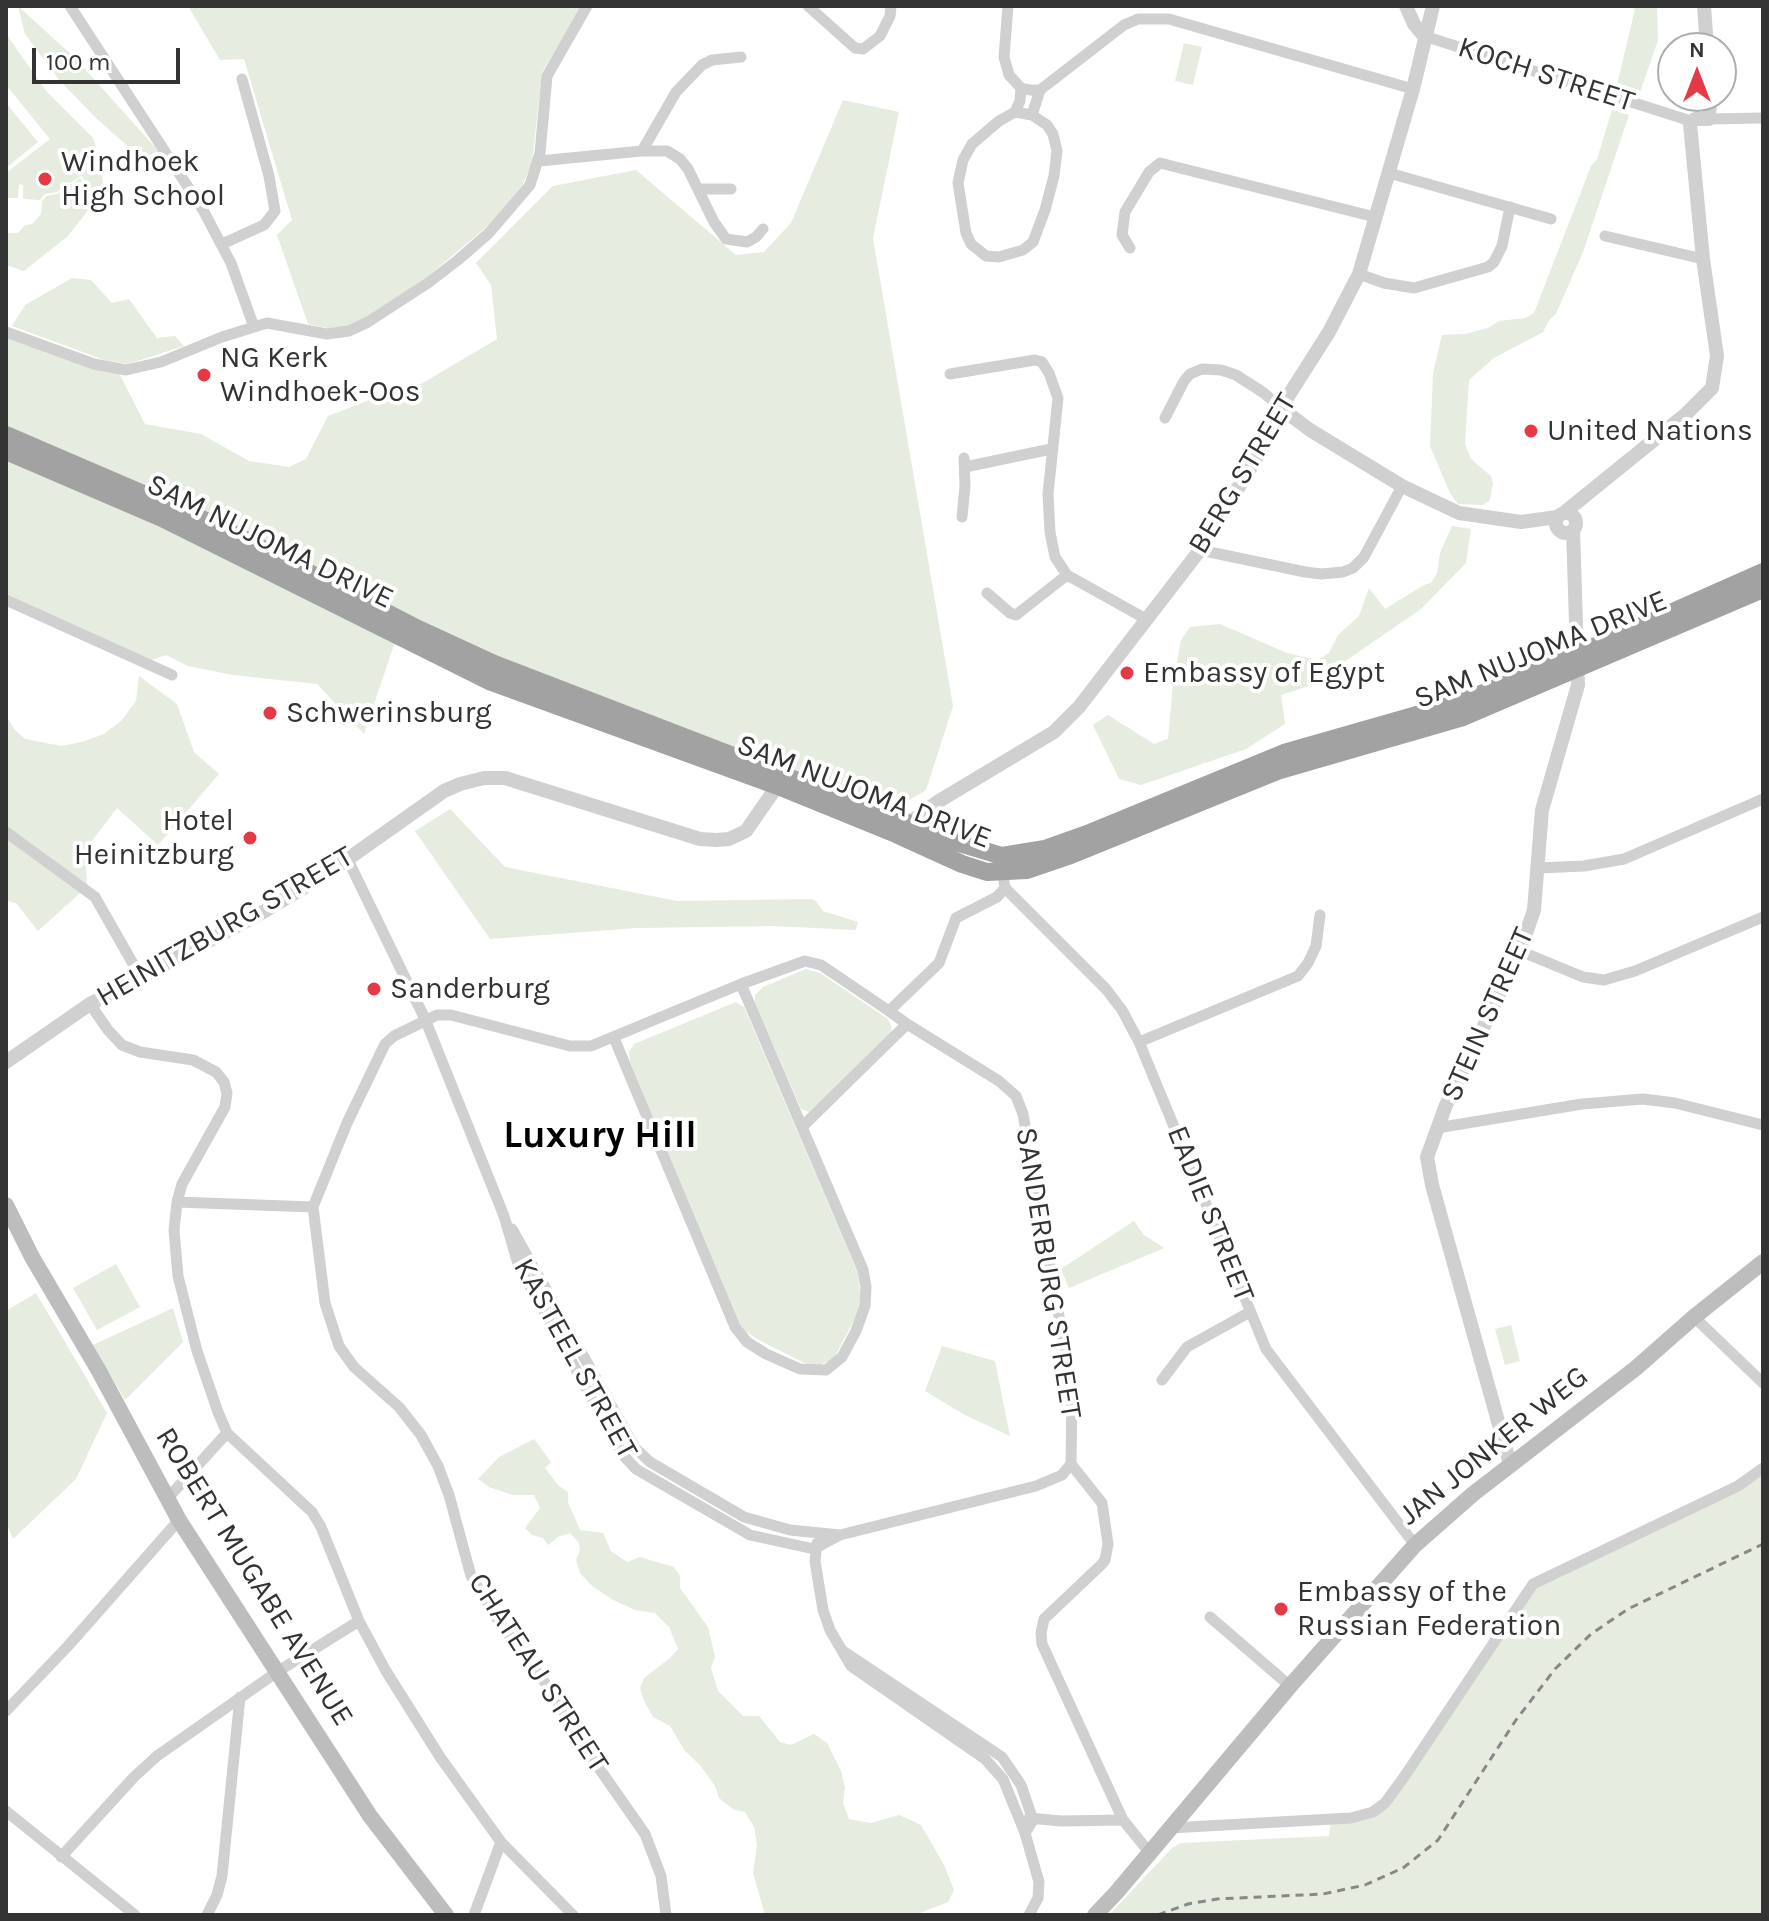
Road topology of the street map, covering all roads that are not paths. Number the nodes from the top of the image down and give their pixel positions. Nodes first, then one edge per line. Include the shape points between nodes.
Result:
1 (70, 6) edge
2 (587, 6) edge
3 (808, 6) edge
4 (891, 6) edge
5 (1008, 6) edge
6 (1406, 6) edge
7 (1433, 6) edge
8 (1704, 6) edge
9 (1706, 32) edge
10 (1424, 36) junction
11 (741, 57) dead end
12 (242, 79) dead end
13 (1021, 88) junction
14 (1413, 89) junction
15 (1040, 90) junction
16 (1015, 112) junction
17 (1709, 112) edge
18 (1032, 115) junction
19 (1763, 118) edge
20 (1709, 119) junction
21 (1691, 121) junction
22 (642, 151) junction
23 (539, 161) junction
24 (1389, 173) junction
25 (699, 189) junction
26 (731, 189) dead end
27 (1510, 207) junction
28 (1375, 217) junction
29 (1551, 219) dead end
30 (763, 229) dead end
31 (1605, 236) dead end
32 (222, 244) junction
33 (1130, 248) dead end
34 (1703, 259) junction
35 (1359, 274) junction
36 (254, 327) junction
37 (6, 332) edge
38 (950, 374) dead end
39 (1282, 409) junction
40 (1165, 418) dead end
41 (6, 435) edge
42 (1051, 449) junction
43 (6, 451) edge
44 (1402, 486) junction
45 (962, 517) dead end
46 (1564, 522) junction
47 (1200, 550) junction
48 (1763, 572) edge
49 (1067, 575) junction
50 (1763, 589) edge
51 (987, 593) dead end
52 (6, 600) edge
53 (1146, 619) junction
54 (1578, 662) junction
55 (172, 675) dead end
56 (781, 780) junction
57 (1763, 799) edge
58 (903, 828) junction
59 (6, 832) edge
60 (348, 860) junction
61 (1538, 868) junction
62 (1003, 872) junction
63 (1320, 915) dead end
64 (1763, 917) edge
65 (1520, 951) junction
66 (140, 976) junction
67 (741, 984) junction
68 (90, 1004) junction
69 (889, 1011) junction
70 (425, 1019) junction
71 (907, 1024) junction
72 (614, 1038) junction
73 (1139, 1042) junction
74 (6, 1062) edge
75 (1763, 1125) edge
76 (802, 1127) junction
77 (1437, 1128) junction
78 (177, 1202) junction
79 (6, 1205) edge
80 (313, 1207) junction
81 (504, 1216) junction
82 (6, 1227) edge
83 (32, 1257) junction
84 (1763, 1262) edge
85 (1250, 1312) junction
86 (1694, 1317) junction
87 (1162, 1380) dead end
88 (1763, 1383) edge
89 (227, 1433) junction
90 (1071, 1464) junction
91 (1510, 1464) junction
92 (1763, 1468) edge
93 (167, 1499) junction
94 (179, 1520) junction
95 (820, 1535) junction
96 (840, 1535) junction
97 (1415, 1545) junction
98 (814, 1549) junction
99 (1210, 1617) dead end
100 (359, 1621) junction
101 (839, 1649) junction
102 (277, 1672) junction
103 (1290, 1686) junction
104 (240, 1697) junction
105 (6, 1711) edge
106 (6, 1811) edge
107 (1017, 1814) junction
108 (1033, 1820) junction
109 (1123, 1820) junction
110 (1170, 1828) junction
111 (1025, 1833) junction
112 (501, 1842) junction
113 (1149, 1852) junction
114 (61, 1857) junction
115 (120, 1911) edge
116 (135, 1915) edge
117 (207, 1915) edge
118 (446, 1915) edge
119 (474, 1915) edge
120 (573, 1915) edge
121 (666, 1915) edge
122 (1029, 1915) edge
123 (1095, 1915) edge

1 - 32 street
2 - 23 street via 547,76
3 - 4 street via 855,48 863,49 880,36
5 - 13 street via 1004,57 1009,75
6 - 10 street
7 - 10 street, BERG STREET
8 - 9 street
10 - 14 street, BERG STREET
10 - 21 street, KOCH STREET
11 - 22 street via 702,65 676,92
12 - 32 street via 275,211 264,225
13 - 15 street
13 - 16 street
14 - 15 street via 1169,19 1138,19
14 - 24 street, BERG STREET
15 - 18 street
16 - 18 street
16 - 18 street via 972,144 960,170 966,233 986,256 1023,250 1033,242 1045,210 1057,151 1047,125
17 - 20 street
19 - 20 street, KOCH STREET
20 - 21 street, KOCH STREET
21 - 34 street
22 - 23 street
22 - 25 street via 673,154
23 - 36 street via 530,185 489,233 428,283 368,322 327,334 278,324
24 - 27 street
24 - 28 street, BERG STREET
25 - 26 street
25 - 30 street via 726,239 747,242
27 - 29 street
27 - 35 street via 1502,246 1488,267 1414,288
28 - 33 street via 1160,163 1125,212 1122,235
28 - 35 street, BERG STREET
31 - 34 street
32 - 36 street
34 - 46 street via 1717,356 1712,388 1586,495
35 - 39 street, BERG STREET
36 - 37 street via 126,370
38 - 42 street via 1042,362 1058,398
39 - 40 street via 1236,375 1208,369 1190,374
39 - 44 street
39 - 47 street, BERG STREET
41 - 56 highway, SAM NUJOMA DRIVE via 220,527 494,664
42 - 45 street via 964,463
42 - 49 street via 1051,546
43 - 56 highway, SAM NUJOMA DRIVE via 162,518 489,681
44 - 46 street via 1466,515
44 - 47 street via 1364,557 1343,572 1305,572
46 - 54 street, STEIN STREET via 1574,558
47 - 53 street, BERG STREET
48 - 54 highway, SAM NUJOMA DRIVE
49 - 51 street via 1016,615
49 - 53 street
50 - 54 highway, SAM NUJOMA DRIVE
52 - 55 street
53 - 58 street, BERG STREET via 1054,732
54 - 61 street, STEIN STREET via 1574,705 1542,810
54 - 62 highway, SAM NUJOMA DRIVE via 1463,717 1280,770 1071,855
56 - 58 highway, SAM NUJOMA DRIVE
56 - 60 street, HEINITZBURG STREET via 746,831 716,840 516,780 484,778 444,791
57 - 61 street via 1624,859
58 - 62 highway, SAM NUJOMA DRIVE via 962,864
59 - 66 street via 95,897
60 - 66 street, HEINITZBURG STREET via 263,912
60 - 70 street, KASTEEL STREET
61 - 65 street, STEIN STREET via 1534,910
62 - 69 street via 994,900 956,918 939,963
62 - 73 street, EADIE STREET via 1106,989
63 - 73 street via 1316,946 1298,976
64 - 65 street via 1604,980 1583,977
65 - 77 street, STEIN STREET
66 - 68 street, HEINITZBURG STREET
67 - 69 street, SANDERBURG STREET via 810,961
67 - 72 street
67 - 76 street
68 - 74 street, HEINITZBURG STREET
68 - 78 street via 122,1045 193,1060 224,1082 227,1101 222,1115
69 - 71 street, SANDERBURG STREET
70 - 72 street via 451,1015 570,1046
70 - 80 street, CHATEAU STREET via 385,1044
70 - 81 street, KASTEEL STREET
71 - 76 street
71 - 90 street, SANDERBURG STREET via 999,1081 1021,1105 1072,1389
72 - 76 street via 735,1327 759,1350 812,1371 832,1367 846,1351 865,1306 866,1287
73 - 85 street, EADIE STREET
75 - 77 street via 1643,1099
77 - 91 street, STEIN STREET via 1427,1165
78 - 80 street
78 - 89 street via 178,1276 197,1351
79 - 83 main road, ROBERT MUGABE AVENUE
80 - 121 street, CHATEAU STREET via 325,1303 339,1346 421,1435 449,1495 471,1576 645,1834 661,1876
81 - 95 street, KASTEEL STREET via 640,1455 744,1517
81 - 98 street, KASTEEL STREET via 518,1264 630,1465 750,1535
82 - 83 main road, ROBERT MUGABE AVENUE
83 - 93 main road, ROBERT MUGABE AVENUE
84 - 86 main road, JAN JONKER WEG
85 - 87 street via 1184,1349
85 - 97 street, EADIE STREET via 1276,1364
86 - 88 street
86 - 91 main road, JAN JONKER WEG
89 - 93 street
89 - 100 street via 312,1512
90 - 96 street, KASTEEL STREET via 1062,1475 1036,1486
90 - 109 street via 1102,1503 1108,1552 1044,1619 1042,1644
91 - 97 main road, JAN JONKER WEG
92 - 110 street via 1738,1486 1533,1584 1404,1777 1373,1812 1351,1818
93 - 94 main road, ROBERT MUGABE AVENUE
94 - 102 main road, ROBERT MUGABE AVENUE
94 - 105 street
95 - 96 street, KASTEEL STREET
95 - 98 street
96 - 98 street, KASTEEL STREET
97 - 103 main road, JAN JONKER WEG
98 - 101 street via 823,1610
99 - 103 street
100 - 102 street
100 - 112 street via 440,1757
101 - 107 street via 859,1673 991,1764
101 - 108 street via 1002,1757 1021,1785
102 - 104 street
102 - 118 main road, ROBERT MUGABE AVENUE via 370,1816
103 - 110 main road, JAN JONKER WEG
104 - 114 street via 147,1765
104 - 117 street via 222,1876
106 - 114 street
107 - 108 street
107 - 111 street
108 - 109 street
108 - 111 street
109 - 113 street
110 - 113 main road, JAN JONKER WEG
111 - 122 street via 1040,1889
112 - 119 street
112 - 120 street
113 - 123 main road, JAN JONKER WEG
114 - 115 street
115 - 116 street

